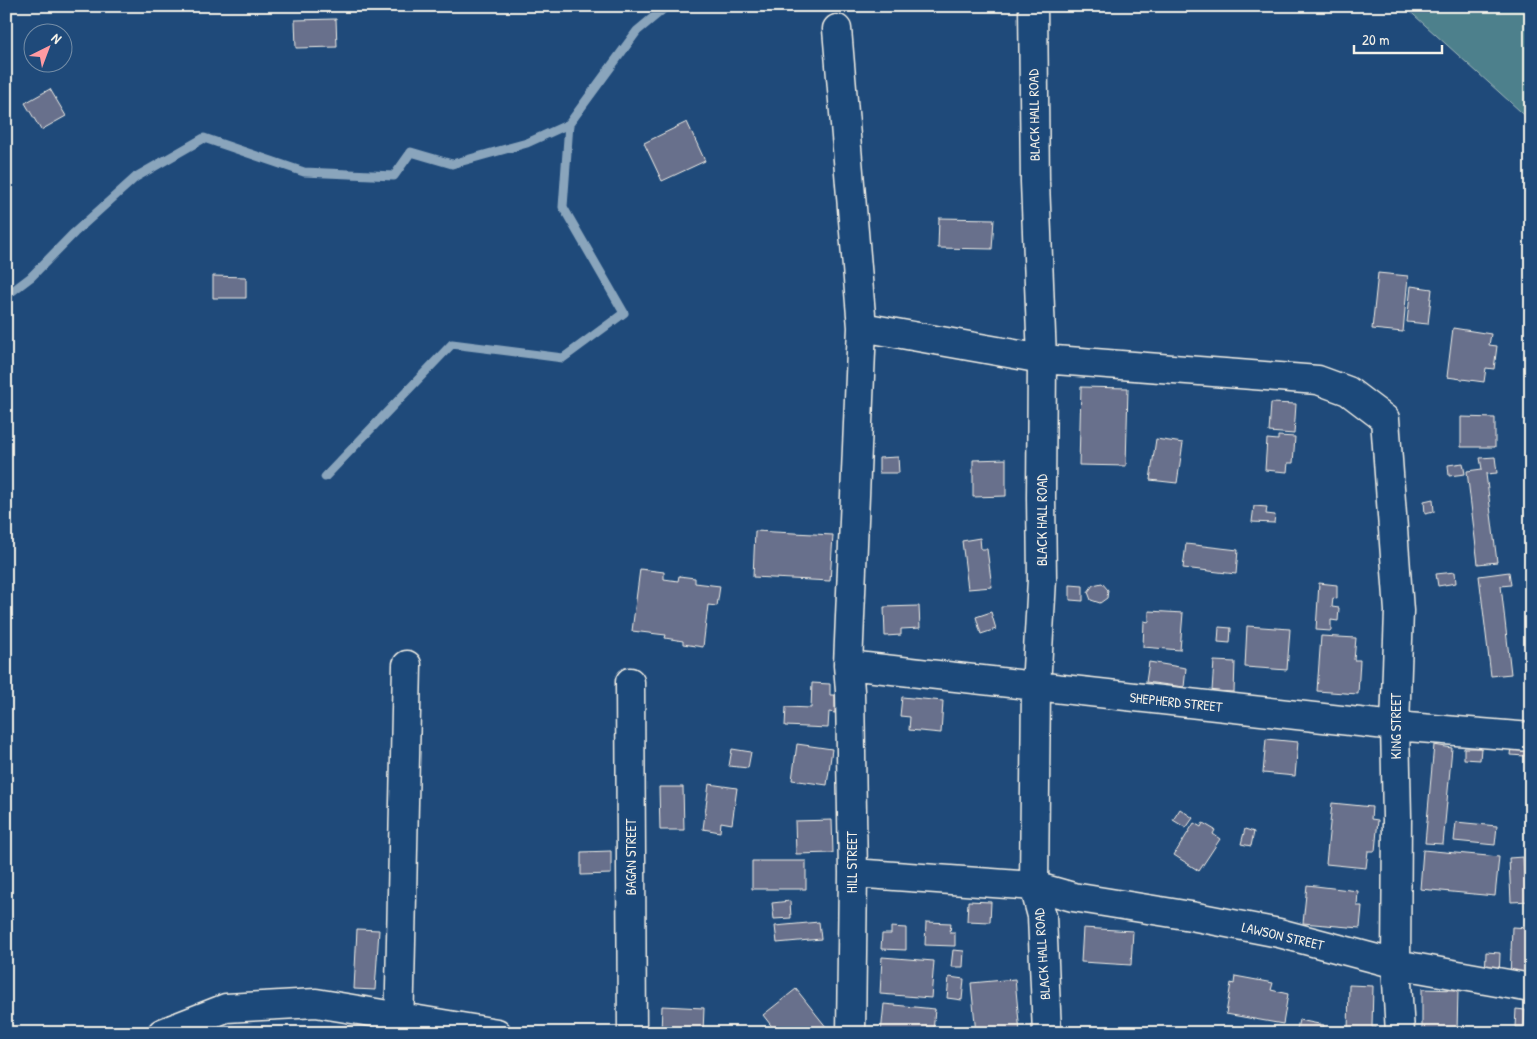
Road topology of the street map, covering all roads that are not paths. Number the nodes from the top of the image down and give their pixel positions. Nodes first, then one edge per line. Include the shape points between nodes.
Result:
1 (1033, 6) edge
2 (837, 29) dead end
3 (862, 327) junction
4 (1042, 359) junction
5 (407, 665) dead end
6 (849, 678) junction
7 (630, 682) dead end
8 (1036, 687) junction
9 (1395, 726) junction
10 (1531, 737) edge
11 (852, 873) junction
12 (1034, 886) junction
13 (1396, 964) junction
14 (1531, 988) edge
15 (398, 1024) edge
16 (162, 1033) edge
17 (497, 1033) edge
18 (632, 1033) edge
19 (851, 1033) edge
20 (1047, 1033) edge
21 (1400, 1033) edge

1 - 4 street, BLACK HALL ROAD
2 - 3 street, HILL STREET
3 - 4 street
3 - 6 street, HILL STREET
4 - 8 street, BLACK HALL ROAD via 1042,579
4 - 9 street, KING STREET via 1318,380 1348,391 1385,419 1399,610
5 - 15 street
6 - 8 street, SHEPHERD STREET
6 - 11 street, HILL STREET
7 - 18 street, BAGAN STREET
8 - 9 street, SHEPHERD STREET
8 - 12 street, BLACK HALL ROAD
9 - 10 street, SHEPHERD STREET
9 - 13 street, KING STREET
11 - 12 street, LAWSON STREET
11 - 19 street, HILL STREET
12 - 13 street, LAWSON STREET via 1073,897 1279,933
12 - 20 street, BLACK HALL ROAD via 1042,916
13 - 14 street, LAWSON STREET
13 - 21 street, KING STREET
15 - 16 street via 316,1003 226,1008
15 - 17 street

